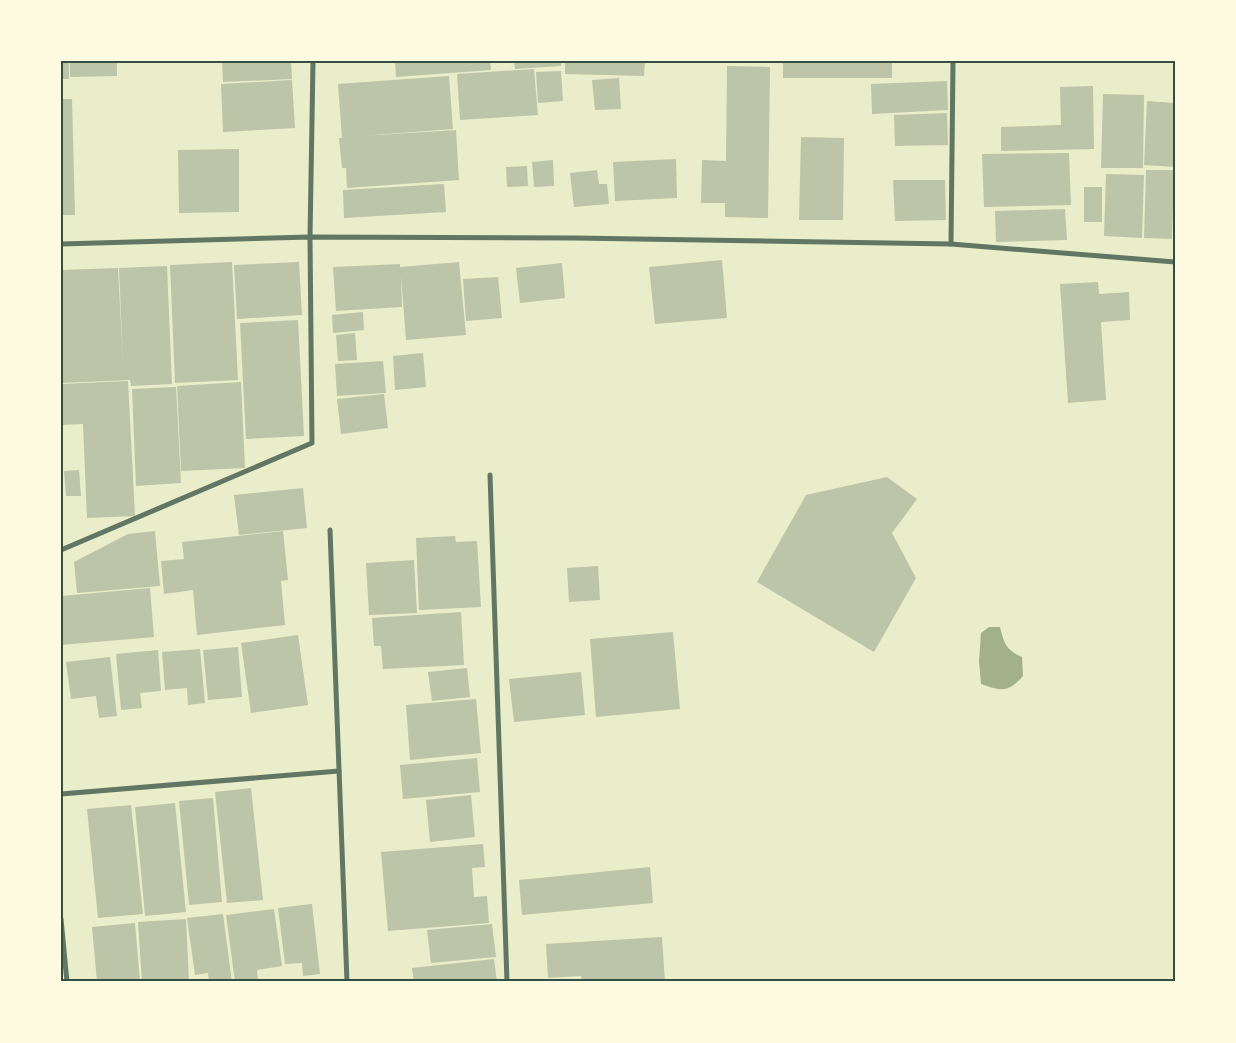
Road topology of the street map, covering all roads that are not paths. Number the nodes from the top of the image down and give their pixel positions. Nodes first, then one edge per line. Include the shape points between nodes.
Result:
1 (313, 61) edge
2 (953, 61) edge
3 (310, 238) junction
4 (61, 244) edge
5 (951, 244) junction
6 (1175, 262) edge
7 (490, 475) dead end
8 (330, 530) dead end
9 (61, 550) edge
10 (339, 771) junction
11 (61, 794) edge
12 (61, 919) edge
13 (67, 982) edge
14 (347, 982) edge
15 (506, 982) edge

1 - 3 street
2 - 5 street
3 - 4 street
3 - 5 street
3 - 9 street via 312,443
5 - 6 street
7 - 15 street
8 - 10 street
10 - 11 street
10 - 14 street
12 - 13 street

